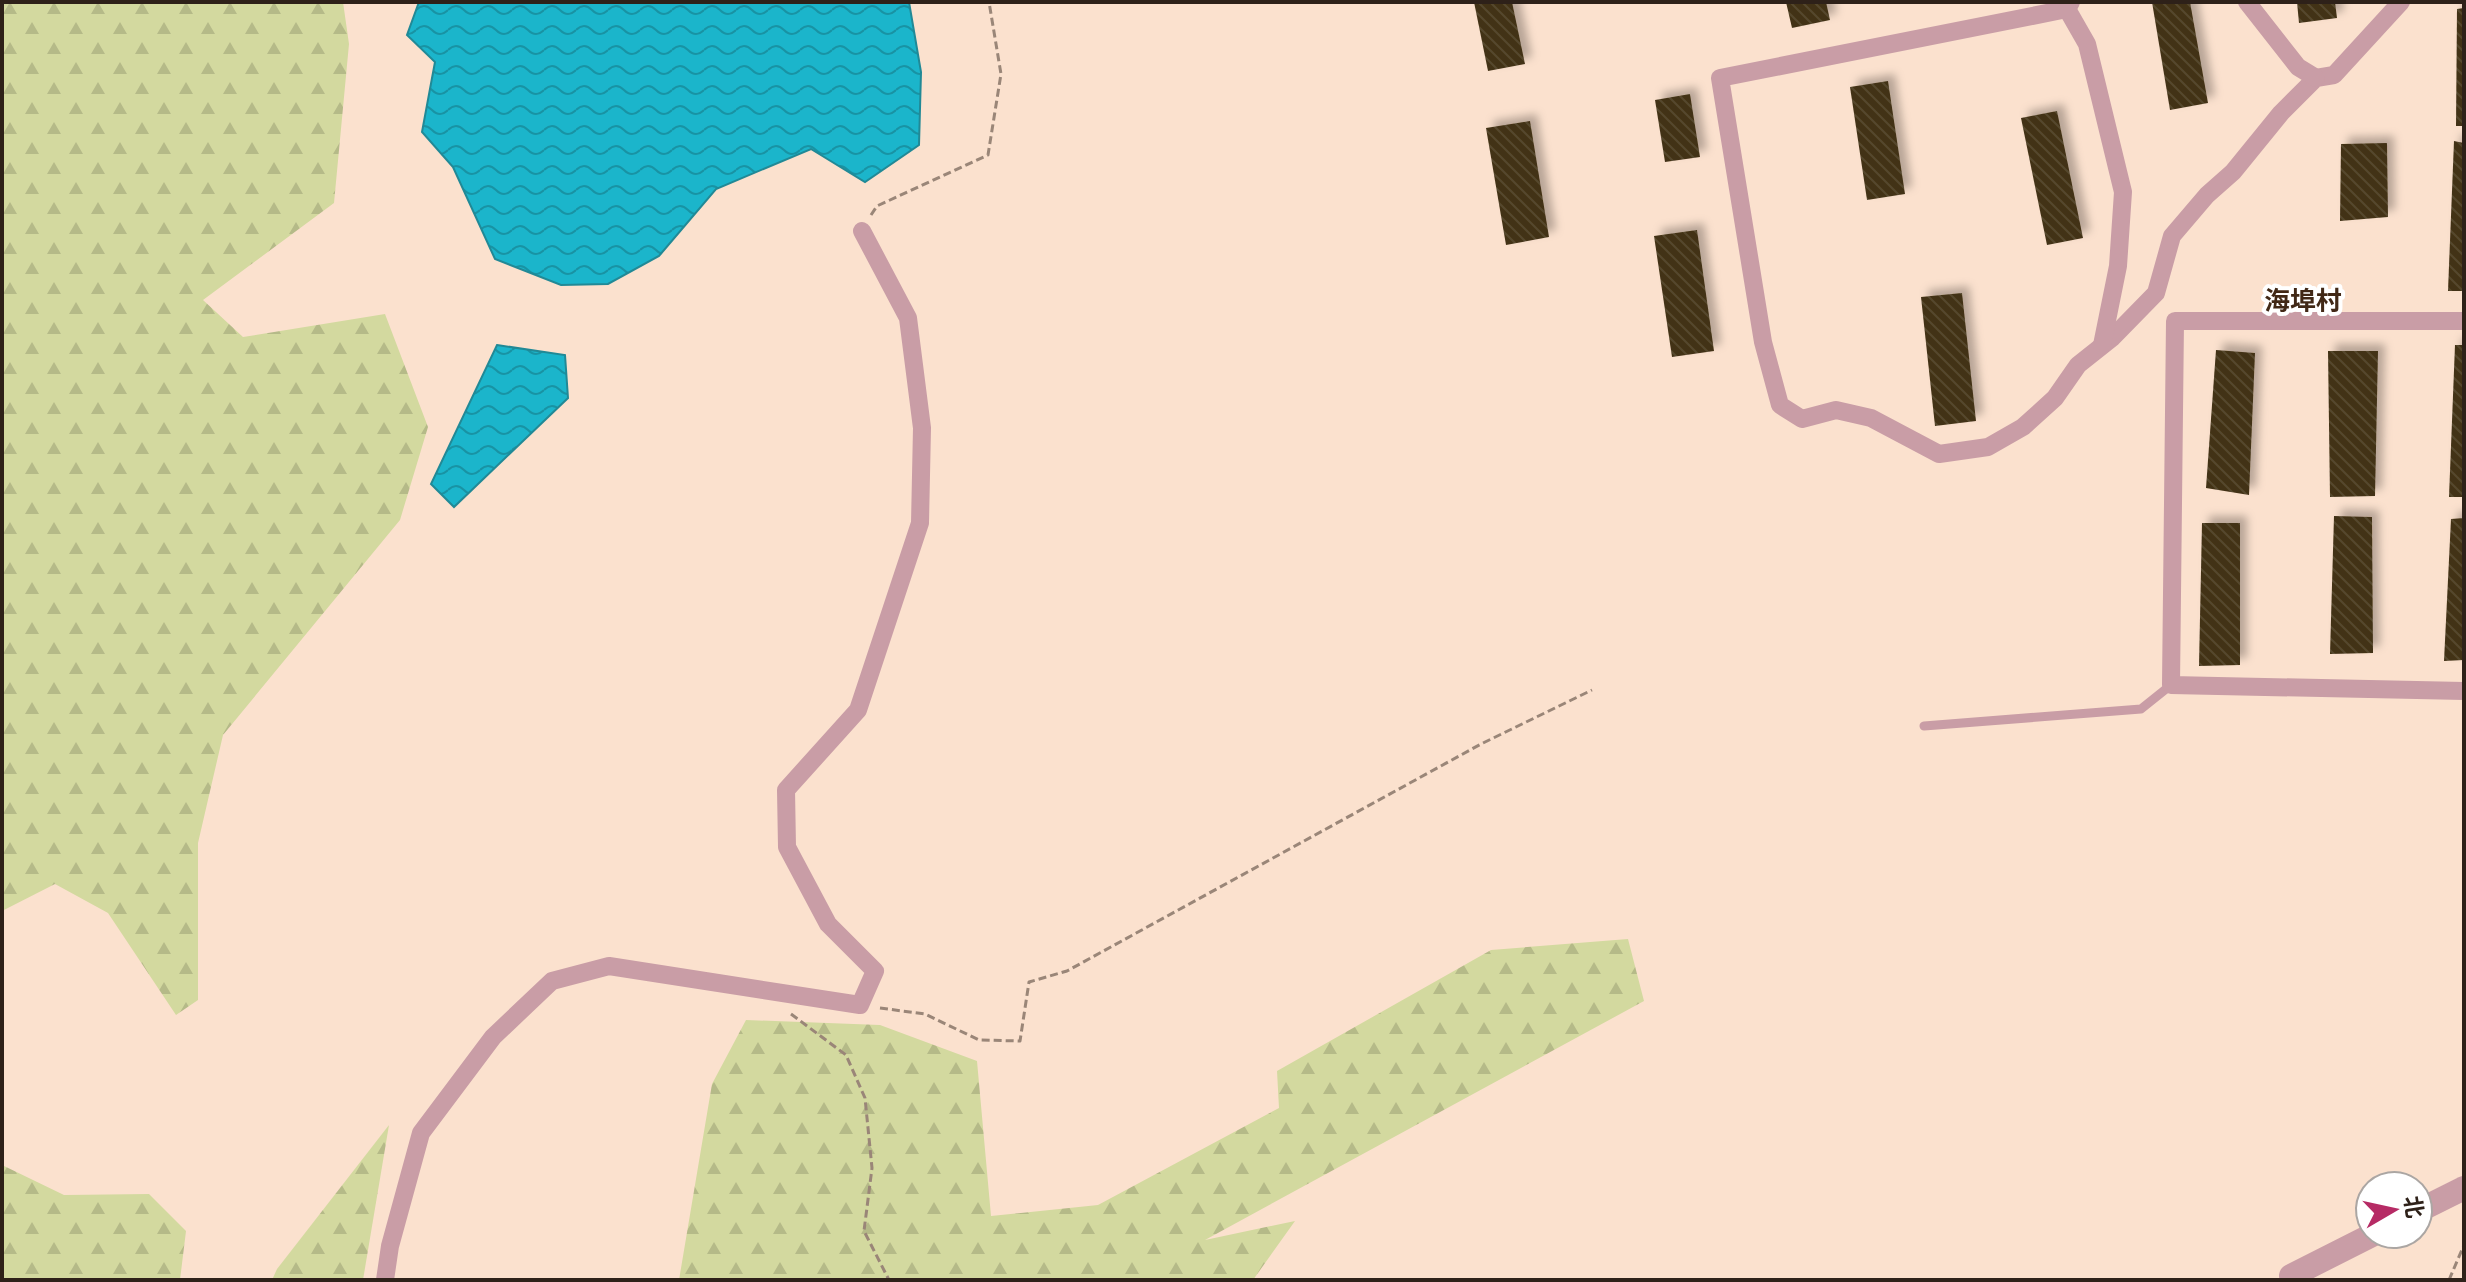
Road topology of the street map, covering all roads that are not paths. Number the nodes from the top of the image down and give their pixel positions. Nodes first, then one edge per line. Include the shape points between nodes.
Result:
1 (2247, 2) edge
2 (2401, 2) edge
3 (2069, 5) edge
4 (2316, 78) junction
5 (862, 231) road end
6 (2464, 321) edge
7 (2102, 345) junction
8 (2171, 685) junction
9 (2464, 691) edge
10 (1924, 726) dead end
11 (2464, 1188) edge
12 (2434, 1203) edge
13 (2354, 1244) edge
14 (2291, 1276) dead end
15 (385, 1280) edge

1 - 4 street via 2298,67
2 - 4 street via 2334,75
3 - 7 street via 2087,44 2123,192 2118,266
3 - 7 street via 1720,78 1763,342 1780,405 1802,419 1836,410 1871,418 1939,454 1988,447 2023,427
4 - 7 street via 2172,236 2156,293
5 - 15 street via 908,318 922,428 920,523 858,710 786,790 787,847 828,924 875,971 860,1005 609,966 552,981 493,1037 421,1133
6 - 8 street via 2175,321
8 - 9 street
8 - 10 lane via 2141,709
11 - 12 street
13 - 14 street

